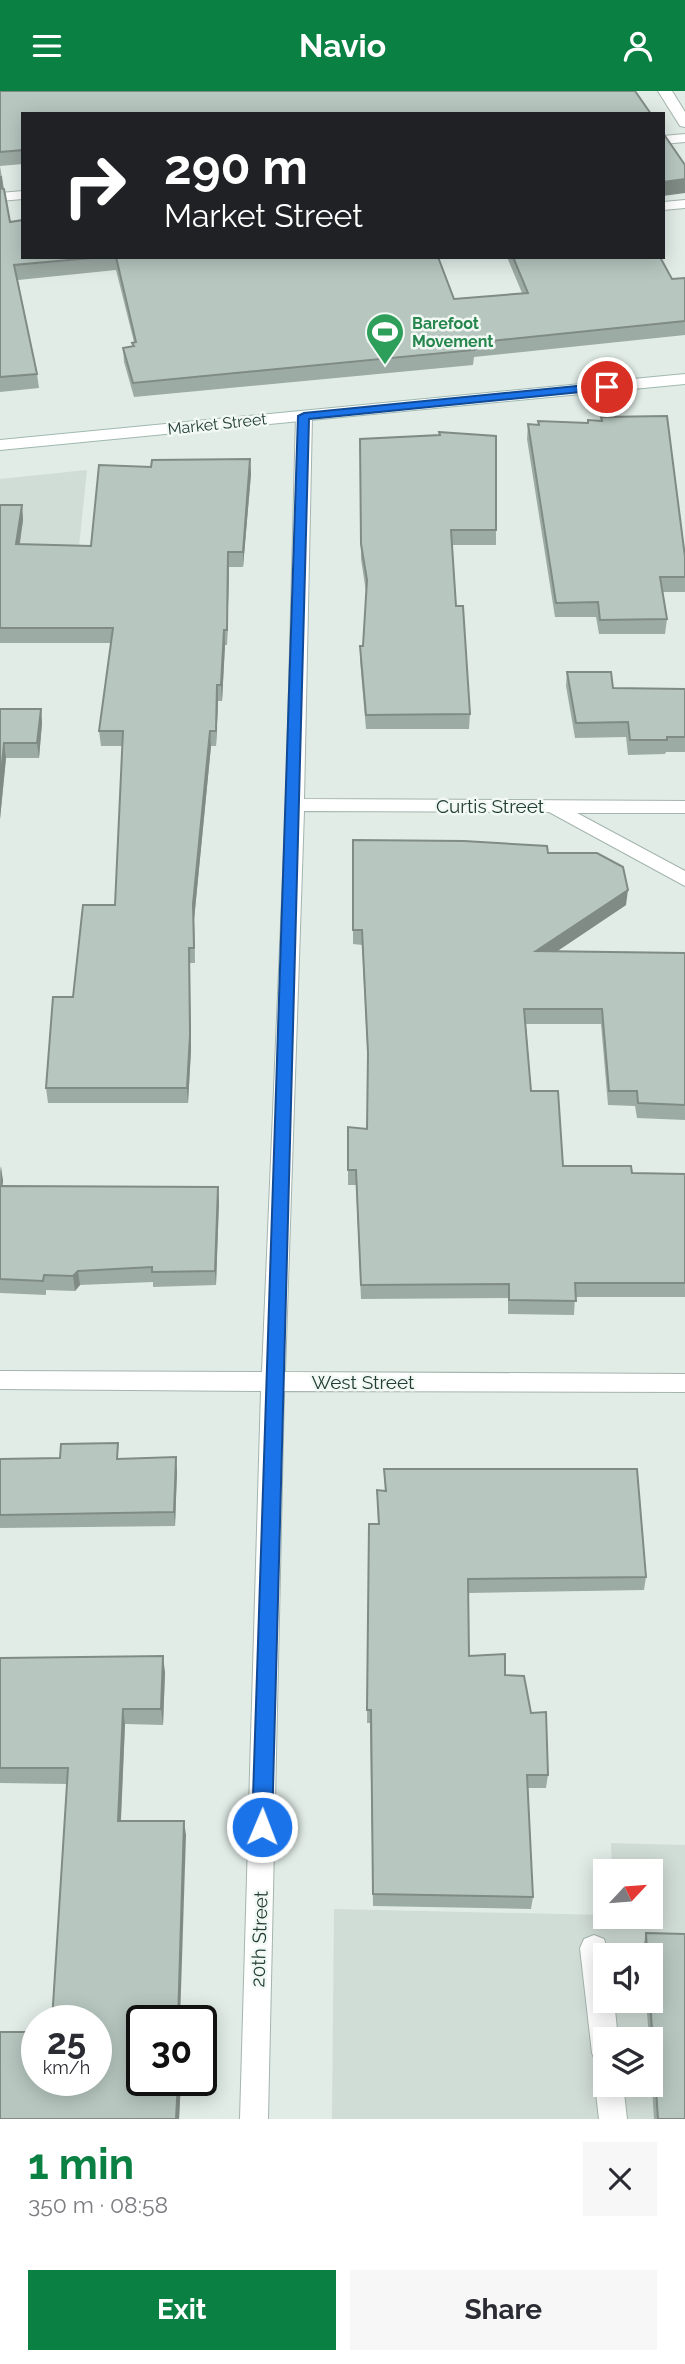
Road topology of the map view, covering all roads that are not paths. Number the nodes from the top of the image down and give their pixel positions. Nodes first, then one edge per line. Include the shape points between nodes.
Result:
1 (665, 91) edge
2 (685, 123) edge
3 (685, 138) edge
4 (665, 140) edge
5 (21, 195) edge
6 (0, 197) edge
7 (685, 204) edge
8 (665, 206) edge
9 (685, 379) edge
10 (304, 416) junction
11 (0, 445) edge
12 (295, 805) junction
13 (551, 806) junction
14 (685, 807) edge
15 (685, 879) edge
16 (0, 1380) edge
17 (273, 1383) junction
18 (685, 1383) edge
19 (610, 2097) edge
20 (254, 2119) edge
21 (613, 2119) edge

1 - 2 street
3 - 4 street
5 - 6 street
7 - 8 street
9 - 10 street, Market Street
10 - 11 street, Market Street
10 - 12 street, 20th Street
12 - 13 street, Curtis Street
12 - 17 street, 20th Street
13 - 14 street, Curtis Street
13 - 15 street
16 - 17 street, West Street
17 - 18 street, West Street
17 - 20 street, 20th Street
19 - 21 street

